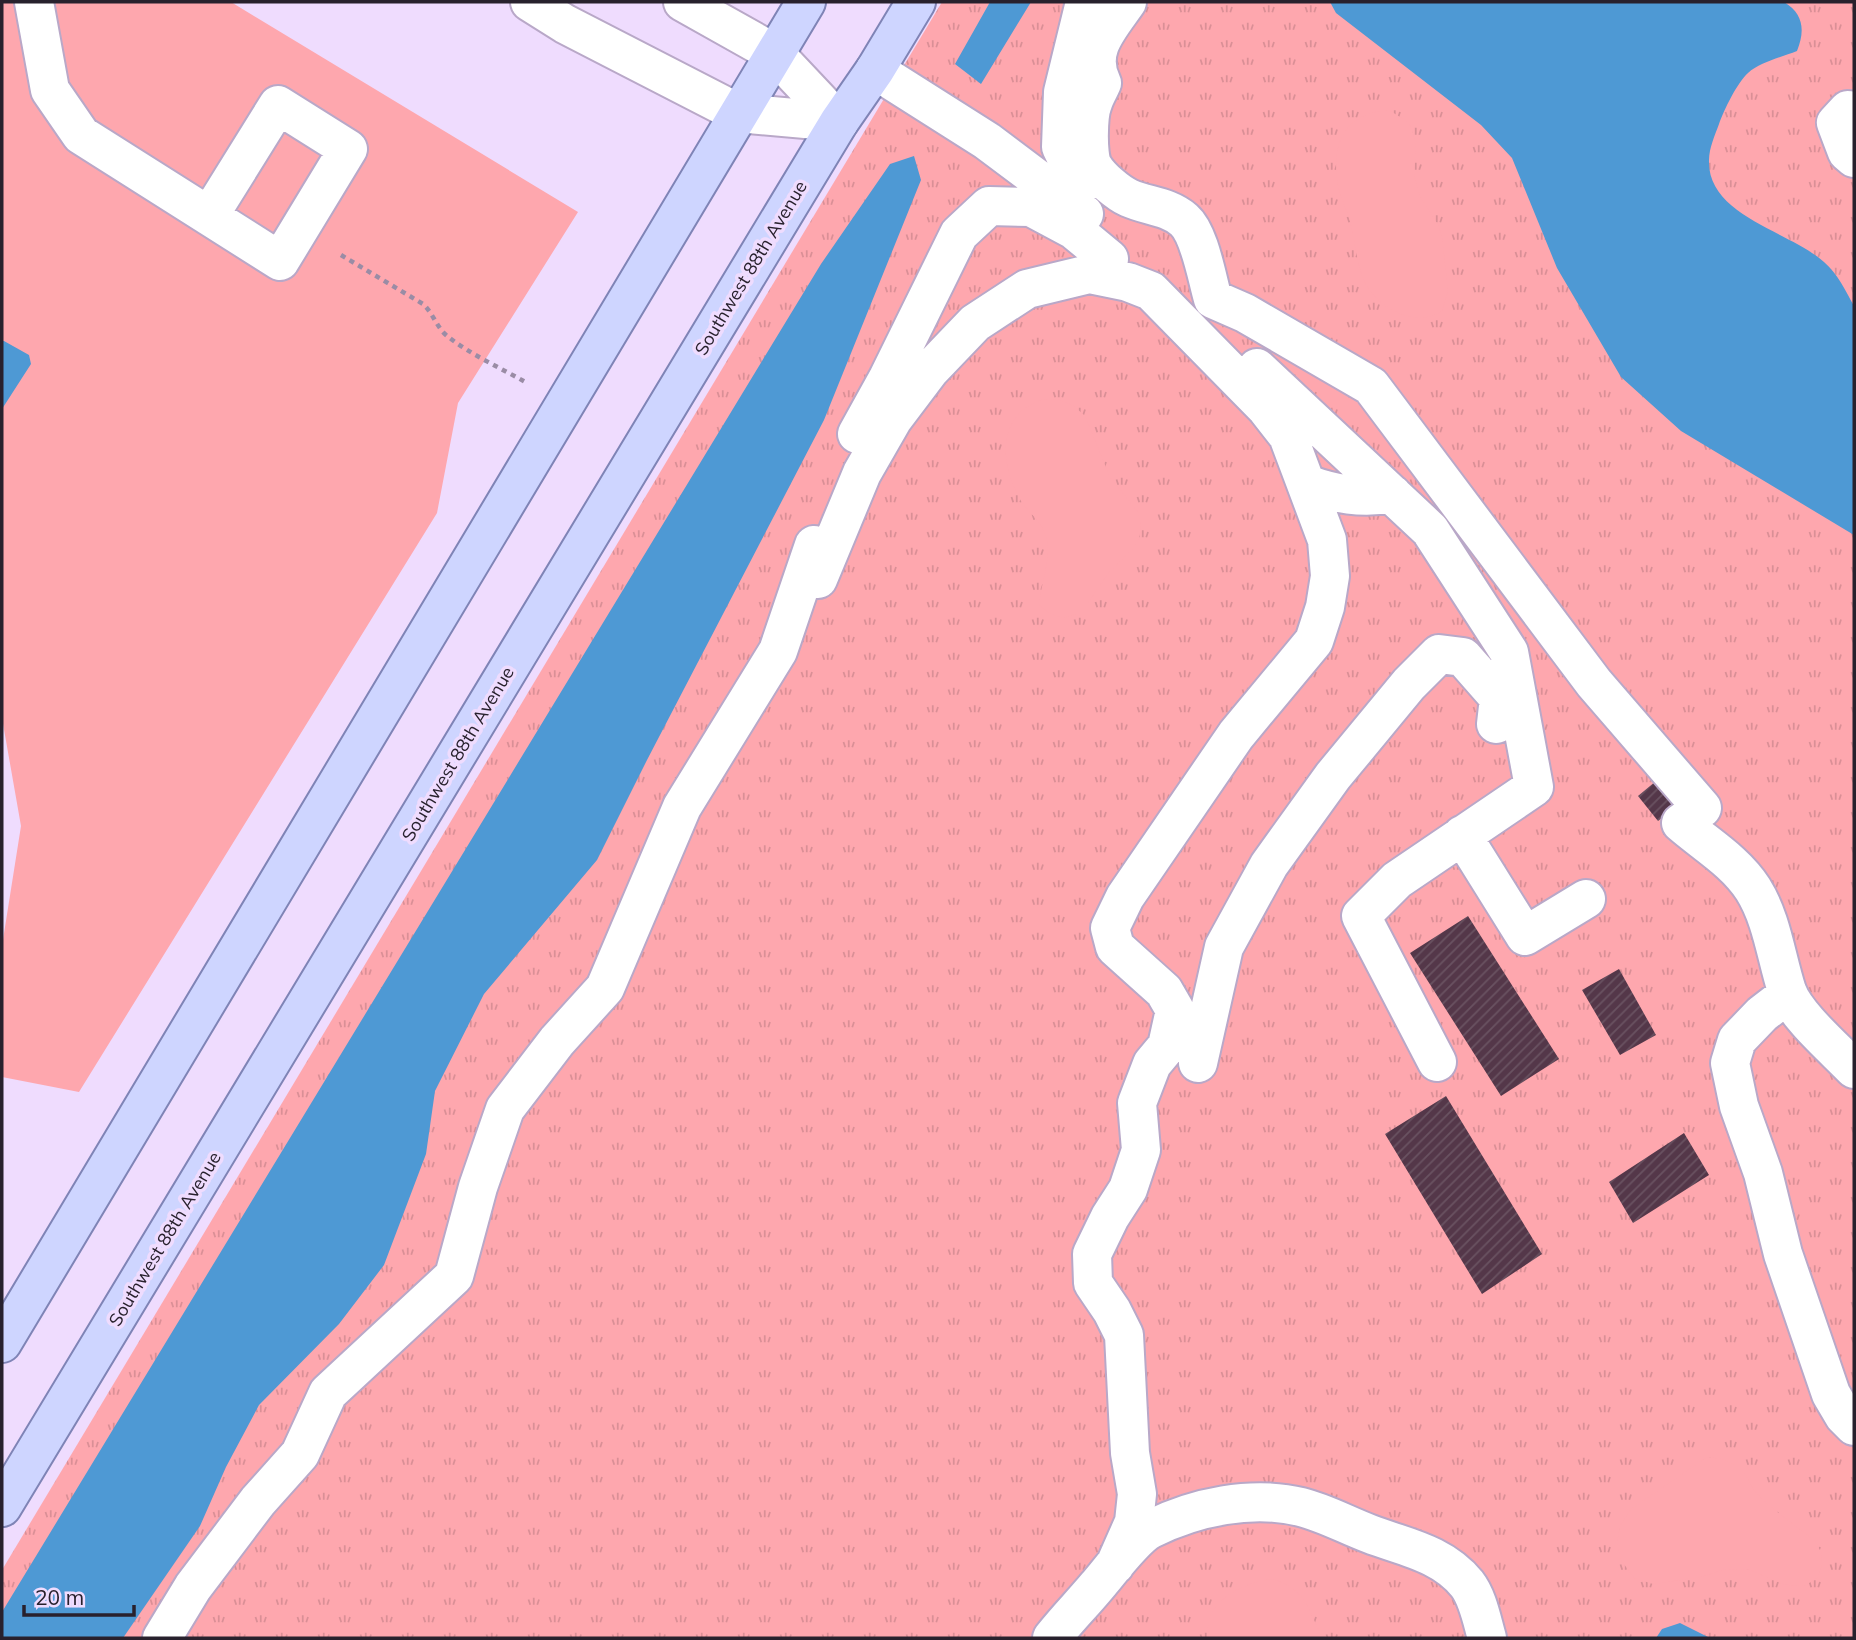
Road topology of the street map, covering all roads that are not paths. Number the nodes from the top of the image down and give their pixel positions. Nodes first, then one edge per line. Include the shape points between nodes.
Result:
1 (34, 2) edge
2 (530, 2) edge
3 (683, 2) edge
4 (806, 2) edge
5 (916, 2) edge
6 (1085, 2) edge
7 (1127, 2) edge
8 (774, 53) junction
9 (875, 69) junction
10 (1854, 111) edge
11 (738, 113) junction
12 (839, 122) junction
13 (1854, 158) edge
14 (1080, 186) dead end
15 (209, 216) dead end
16 (1109, 259) dead end
17 (1307, 484) junction
18 (1392, 494) junction
19 (818, 579) dead end
20 (1509, 652) junction
21 (1594, 683) junction
22 (1496, 724) dead end
23 (1462, 835) junction
24 (1586, 899) dead end
25 (1788, 994) junction
26 (1437, 1062) dead end
27 (1198, 1063) dead end
28 (1854, 1069) edge
29 (2, 1343) edge
30 (1854, 1426) edge
31 (2, 1507) edge
32 (1115, 1565) junction
33 (162, 1638) edge
34 (1052, 1638) edge
35 (1487, 1638) edge

1 - 15 street via 50,90 80,135
2 - 11 street
3 - 8 street
4 - 8 main road
5 - 9 main road, Southwest 88th Avenue
6 - 14 street via 1063,92 1061,147
7 - 21 street via 1107,29 1096,55 1102,83 1092,105 1089,136 1093,165 1128,198 1169,210 1185,220 1199,249 1213,299 1371,386
8 - 11 main road
8 - 12 street
9 - 12 main road, Southwest 88th Avenue
9 - 18 street via 987,141 1096,223
10 - 13 street via 1848,110 1836,123
11 - 12 street
11 - 29 main road
12 - 31 main road, Southwest 88th Avenue
16 - 33 street via 1074,230 1031,207 989,206 959,234 833,478 778,651 682,807 605,988 505,1109 454,1276 328,1393 300,1454 193,1587
17 - 18 street via 1335,494
17 - 19 street via 1288,436 1266,408 1151,290 1089,274 1027,289 975,323 930,370 893,419 862,473
17 - 32 street via 1327,540 1330,576 1314,640 1236,735 1125,897 1110,928 1115,947 1164,991 1174,1010 1167,1045 1152,1064 1137,1103 1141,1150 1128,1189 1093,1254 1093,1283 1124,1335 1130,1453 1137,1493 1134,1522
18 - 20 street via 1430,530
20 - 21 street
20 - 23 street via 1534,787
21 - 25 street via 1702,808 1681,823 1731,863 1752,887 1766,913
22 - 27 street via 1499,698 1463,657 1439,654 1409,684 1269,865 1224,947
23 - 24 street via 1525,936
23 - 26 street via 1397,880 1361,916
25 - 28 street
25 - 30 street via 1737,1040 1730,1063 1783,1254 1831,1394
32 - 34 street
32 - 35 street via 1149,1530 1196,1511 1231,1503 1299,1506 1441,1560 1468,1584

